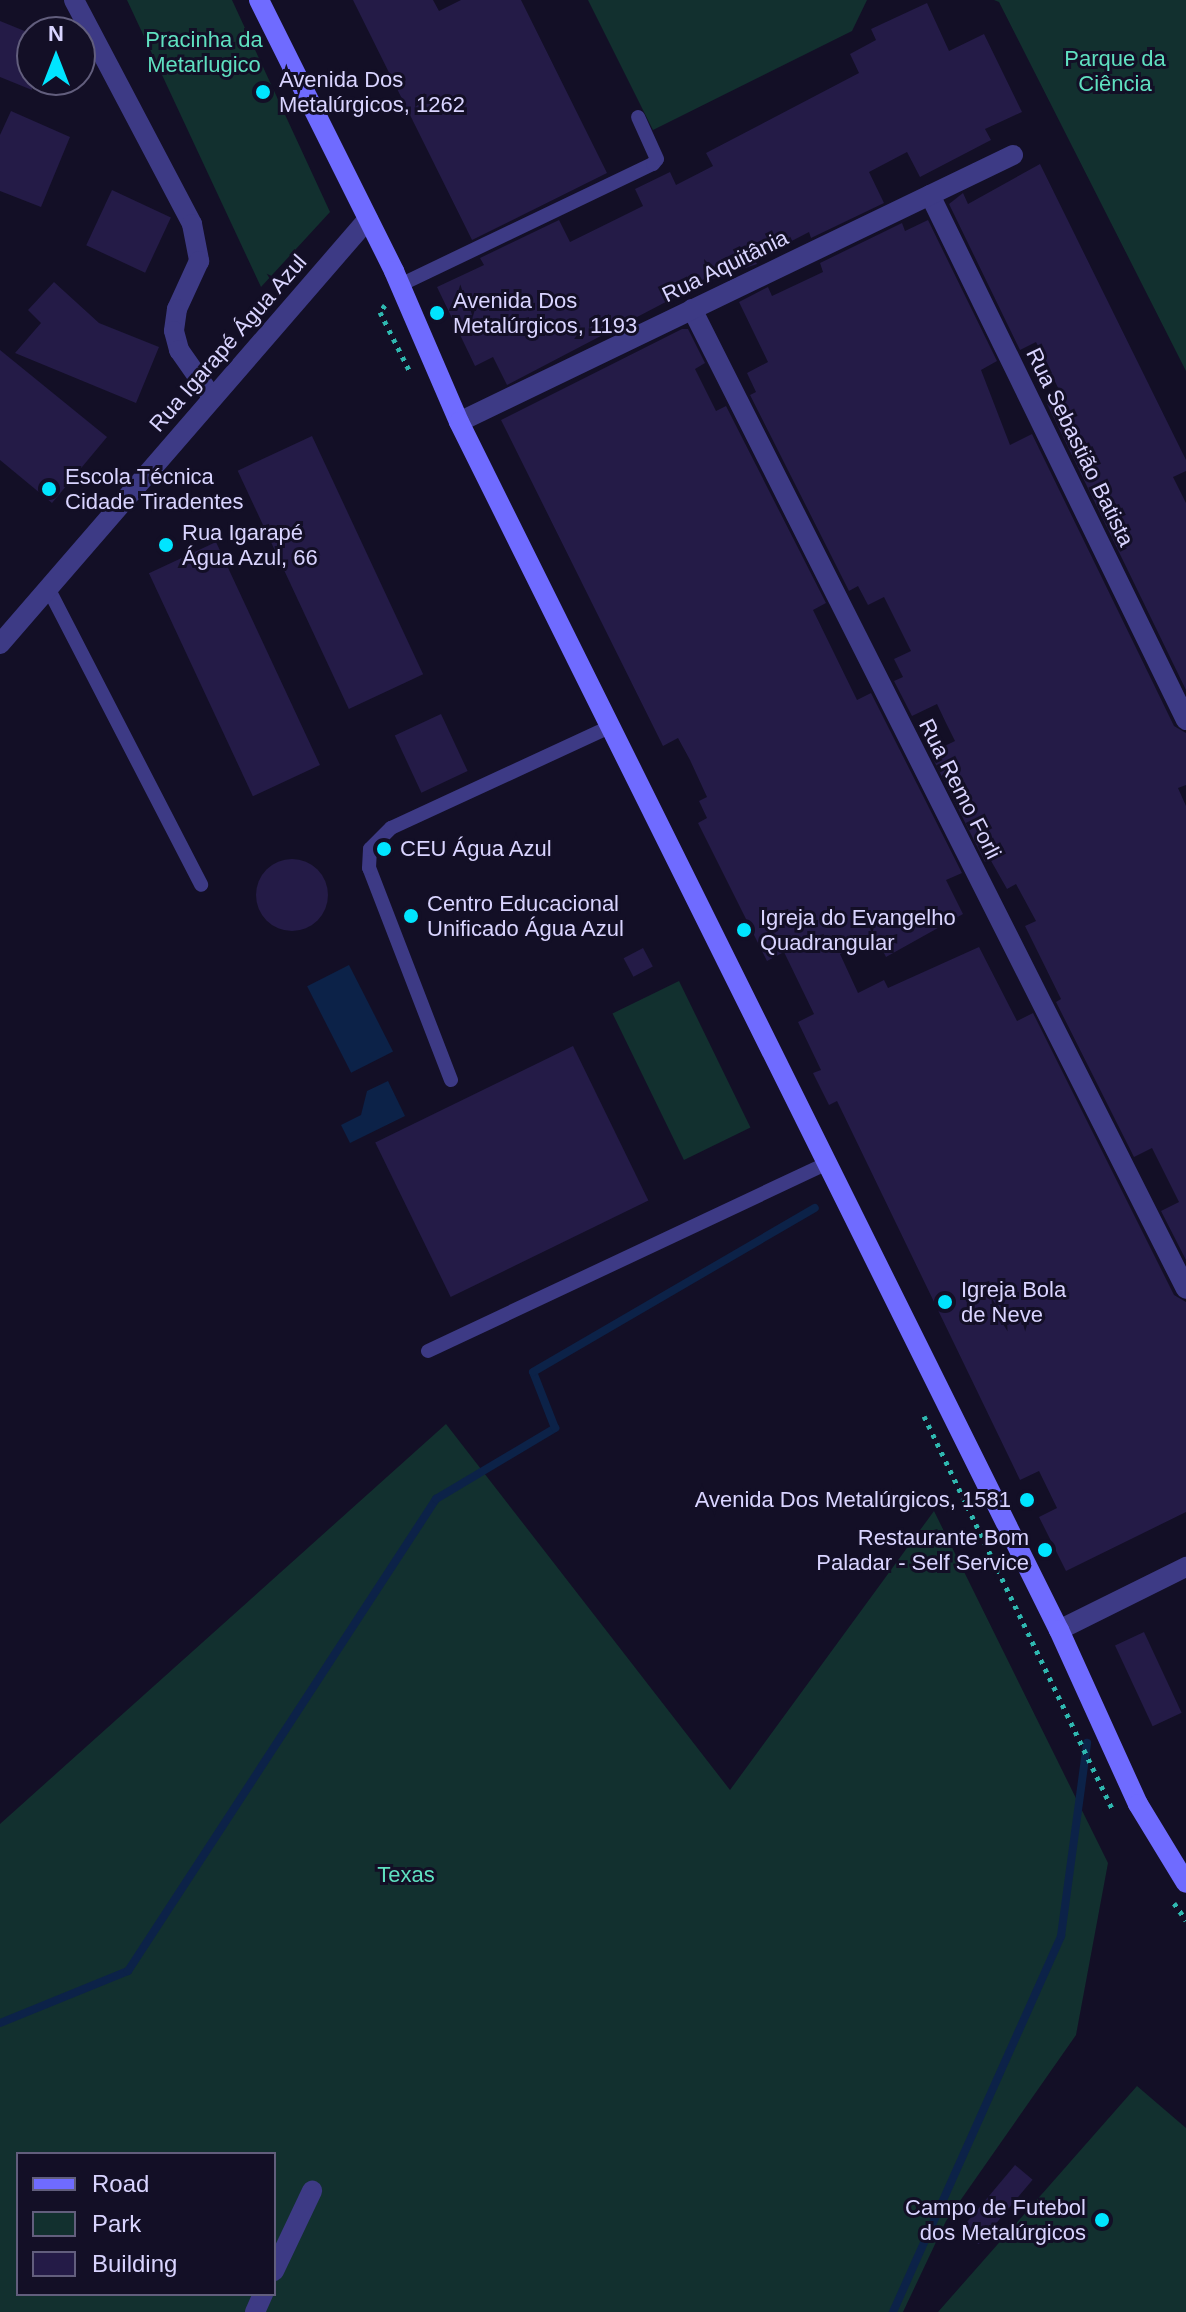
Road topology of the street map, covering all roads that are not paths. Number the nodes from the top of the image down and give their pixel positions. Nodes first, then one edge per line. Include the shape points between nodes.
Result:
1 (74, 0) edge
2 (259, 0) edge
3 (638, 117) dead end
4 (1013, 155) dead end
5 (930, 195) junction
6 (368, 219) junction
7 (400, 285) junction
8 (692, 309) junction
9 (212, 397) junction
10 (459, 422) junction
11 (48, 588) junction
12 (0, 644) edge
13 (1186, 720) edge
14 (610, 727) junction
15 (201, 885) dead end
16 (451, 1080) dead end
17 (827, 1163) junction
18 (1186, 1289) edge
19 (428, 1351) dead end
20 (1186, 1567) edge
21 (1059, 1630) junction
22 (1186, 1883) edge
23 (312, 2191) dead end
24 (276, 2267) edge

1 - 9 street via 192,224 199,261 177,309 174,331 179,350
2 - 6 main road
3 - 7 lane via 657,159 653,164
4 - 5 street, Rua Aquitânia
5 - 8 street, Rua Aquitânia
5 - 13 street, Rua Sebastião Batista
6 - 7 main road
6 - 9 street, Rua Igarapé Água Azul
7 - 10 main road
8 - 10 street, Rua Aquitânia
8 - 18 street, Rua Remo Forli
9 - 11 street, Rua Igarapé Água Azul
10 - 14 main road
11 - 12 street, Rua Igarapé Água Azul
11 - 15 lane
14 - 16 lane via 391,828 370,849 369,868
14 - 17 main road
17 - 19 lane
17 - 21 main road
20 - 21 street
21 - 22 main road via 1138,1804
23 - 24 street

